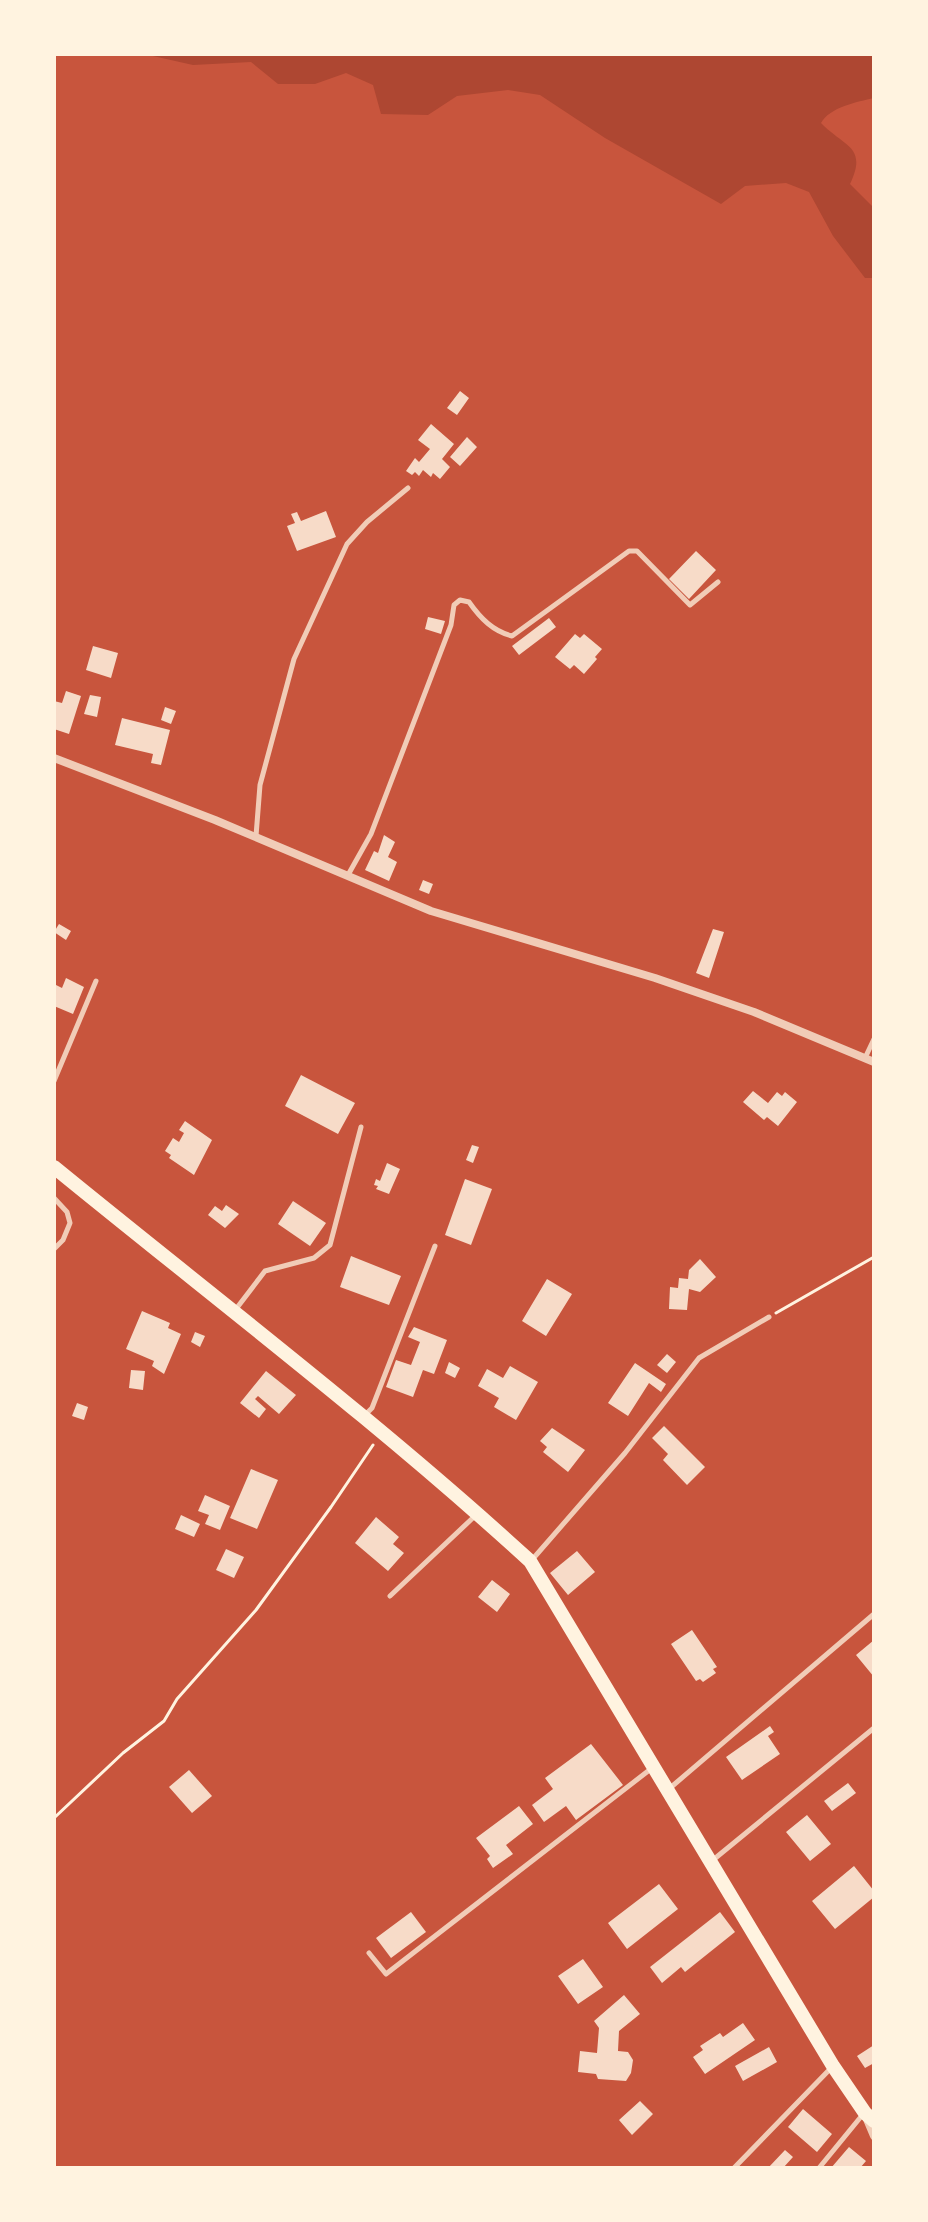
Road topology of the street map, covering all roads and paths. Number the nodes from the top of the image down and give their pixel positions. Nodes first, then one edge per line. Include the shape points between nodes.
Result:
1 (408, 488) dead end
2 (718, 582) dead end
3 (54, 758) edge
4 (256, 837) junction
5 (347, 876) junction
6 (96, 981) dead end
7 (874, 1039) edge
8 (870, 1060) edge
9 (54, 1081) edge
10 (361, 1127) dead end
11 (54, 1167) edge
12 (54, 1198) edge
13 (435, 1246) dead end
14 (54, 1249) edge
15 (874, 1257) edge
16 (233, 1313) junction
17 (769, 1317) joint
18 (363, 1417) junction
19 (382, 1432) junction
20 (478, 1514) junction
21 (530, 1561) junction
22 (390, 1596) dead end
23 (874, 1614) edge
24 (874, 1728) edge
25 (652, 1767) junction
26 (666, 1791) junction
27 (54, 1818) edge
28 (709, 1863) junction
29 (369, 1953) dead end
30 (833, 2066) junction
31 (869, 2117) edge
32 (874, 2136) edge
33 (734, 2168) edge
34 (819, 2168) edge

1 - 4 lane via 347,544 294,659 260,785
2 - 5 lane via 690,605 637,551 629,551 512,636 499,632 469,602 460,600 371,834
3 - 4 street
4 - 5 street
5 - 8 street via 431,911 754,1012
6 - 9 lane
7 - 8 lane
10 - 16 lane via 330,1245 314,1258 265,1271
11 - 16 main road
12 - 14 lane via 70,1223
13 - 18 lane via 372,1408
15 - 17 path
16 - 18 main road
17 - 21 lane via 699,1358
18 - 19 main road
19 - 20 main road
19 - 27 path via 256,1610 177,1699 164,1721
20 - 21 main road
20 - 22 lane
21 - 25 main road
23 - 26 lane
24 - 28 lane
25 - 26 main road
25 - 29 lane via 386,1974
26 - 28 main road
28 - 30 main road
30 - 31 main road
30 - 33 lane
31 - 32 street
31 - 34 lane

